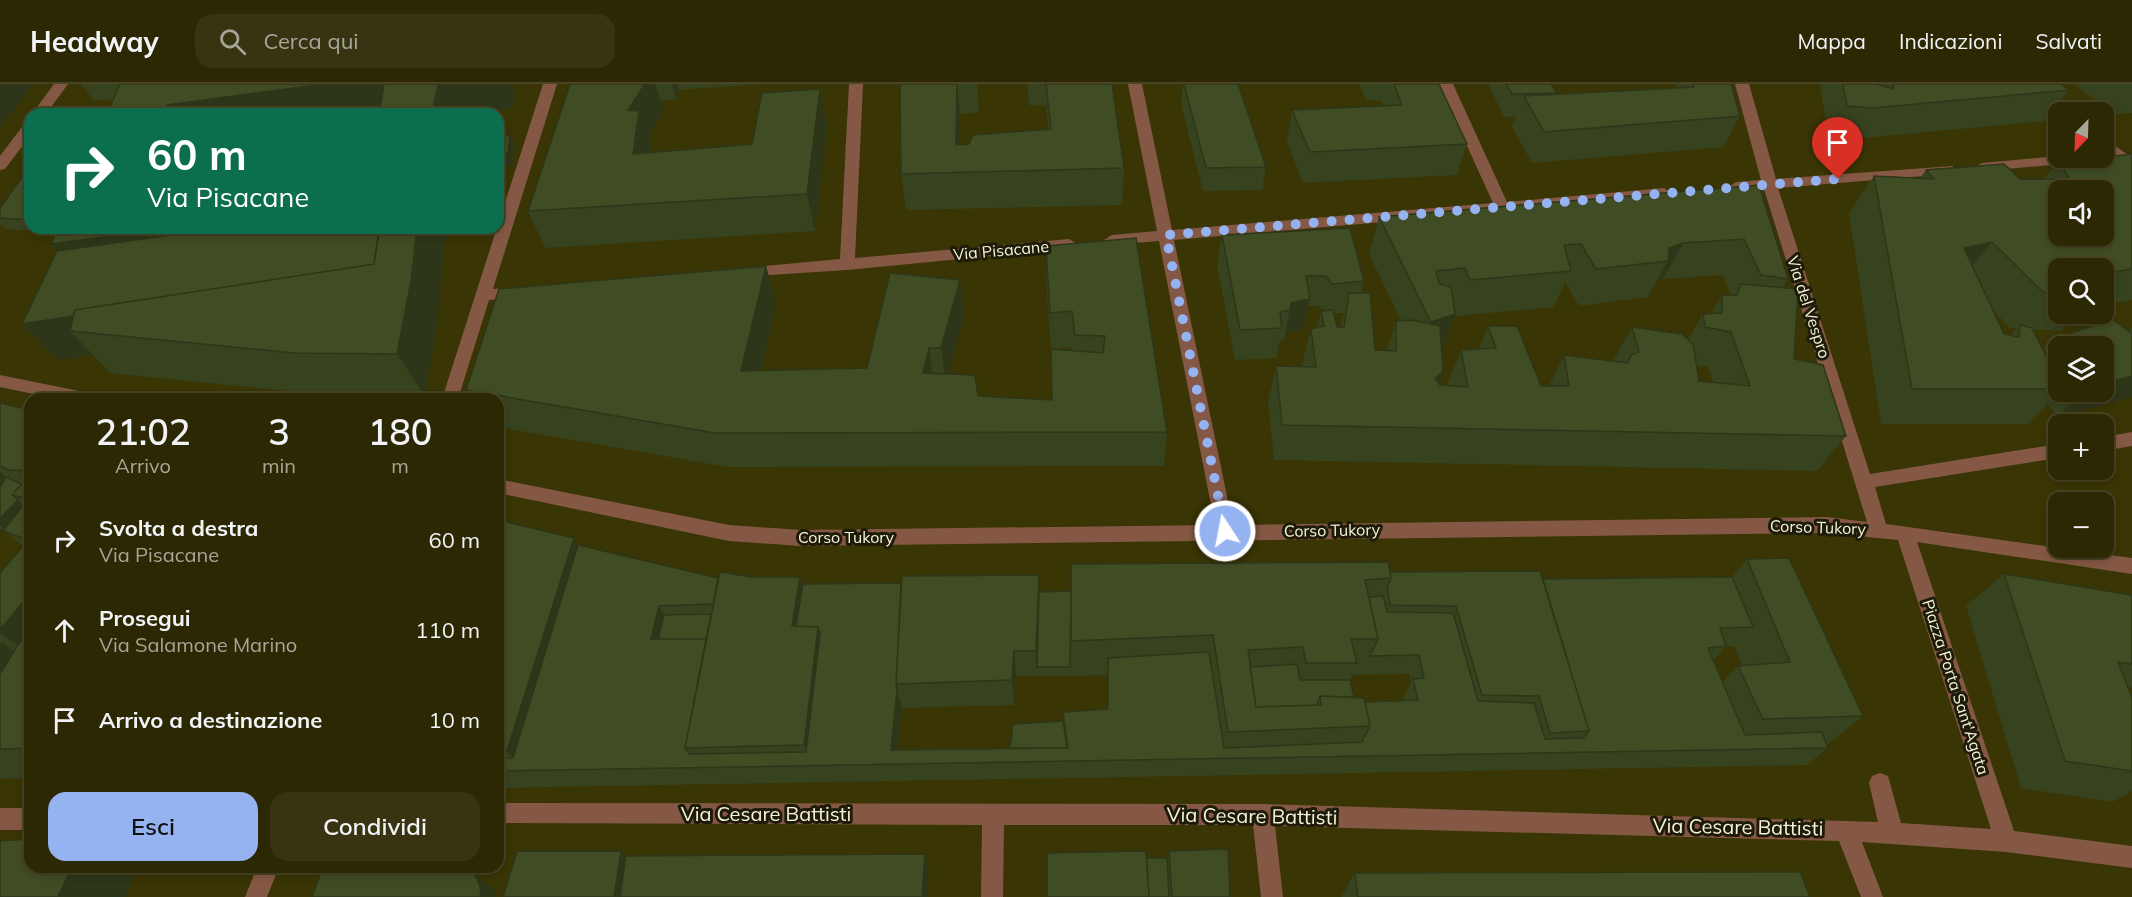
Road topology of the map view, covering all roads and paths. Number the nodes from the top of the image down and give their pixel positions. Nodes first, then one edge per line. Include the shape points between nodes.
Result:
1 (61, 84) edge
2 (550, 84) edge
3 (856, 84) edge
4 (1135, 84) edge
5 (1446, 84) edge
6 (1742, 84) edge
7 (2034, 84) edge
8 (2056, 102) edge
9 (43, 108) edge
10 (24, 134) edge
11 (2126, 154) edge
12 (2048, 161) edge
13 (2132, 165) edge
14 (0, 166) edge
15 (1770, 185) junction
16 (1723, 188) edge
17 (1677, 192) edge
18 (1502, 206) junction
19 (504, 229) edge
20 (502, 234) edge
21 (1166, 235) junction
22 (847, 264) junction
23 (729, 274) edge
24 (541, 290) edge
25 (483, 295) junction
26 (0, 381) edge
27 (59, 393) edge
28 (452, 393) edge
29 (2132, 439) edge
30 (2114, 442) edge
31 (2048, 453) edge
32 (1864, 482) junction
33 (504, 487) edge
34 (1879, 530) junction
35 (1225, 531) junction
36 (1905, 533) junction
37 (2132, 566) edge
38 (1880, 783) dead end
39 (504, 813) edge
40 (993, 815) junction
41 (1263, 815) junction
42 (0, 819) edge
43 (24, 819) edge
44 (1846, 830) junction
45 (1892, 833) junction
46 (2006, 840) junction
47 (2132, 857) edge
48 (266, 873) edge
49 (256, 897) edge
50 (992, 897) edge
51 (1272, 897) edge
52 (1872, 897) edge

1 - 9 street
2 - 19 street
3 - 22 street
4 - 21 street
5 - 18 street
6 - 15 street, Via del Vespro
7 - 8 street
10 - 14 street
11 - 13 street
12 - 15 street
15 - 16 street
15 - 32 street, Via del Vespro
17 - 18 street, Via Pisacane
18 - 21 street, Via Pisacane
20 - 25 street
21 - 22 street, Via Pisacane
21 - 35 street
22 - 23 street, Via Pisacane
24 - 25 street
25 - 28 street
26 - 27 street
29 - 30 street
31 - 32 street
32 - 34 street, Via del Vespro
33 - 35 street, Corso Tukory via 741,534 868,537
34 - 35 street, Corso Tukory via 1778,525
34 - 36 street, Corso Tukory
36 - 37 street, Corso Tukory
36 - 46 street, Piazza Porta Sant'Agata
38 - 45 street
39 - 40 street, Via Cesare Battisti
40 - 41 street, Via Cesare Battisti
40 - 50 street
41 - 44 street, Via Cesare Battisti
41 - 51 street
42 - 43 street
44 - 45 street, Via Cesare Battisti
44 - 52 street
45 - 46 street, Via Cesare Battisti
46 - 47 street, Via Cesare Battisti
48 - 49 street

